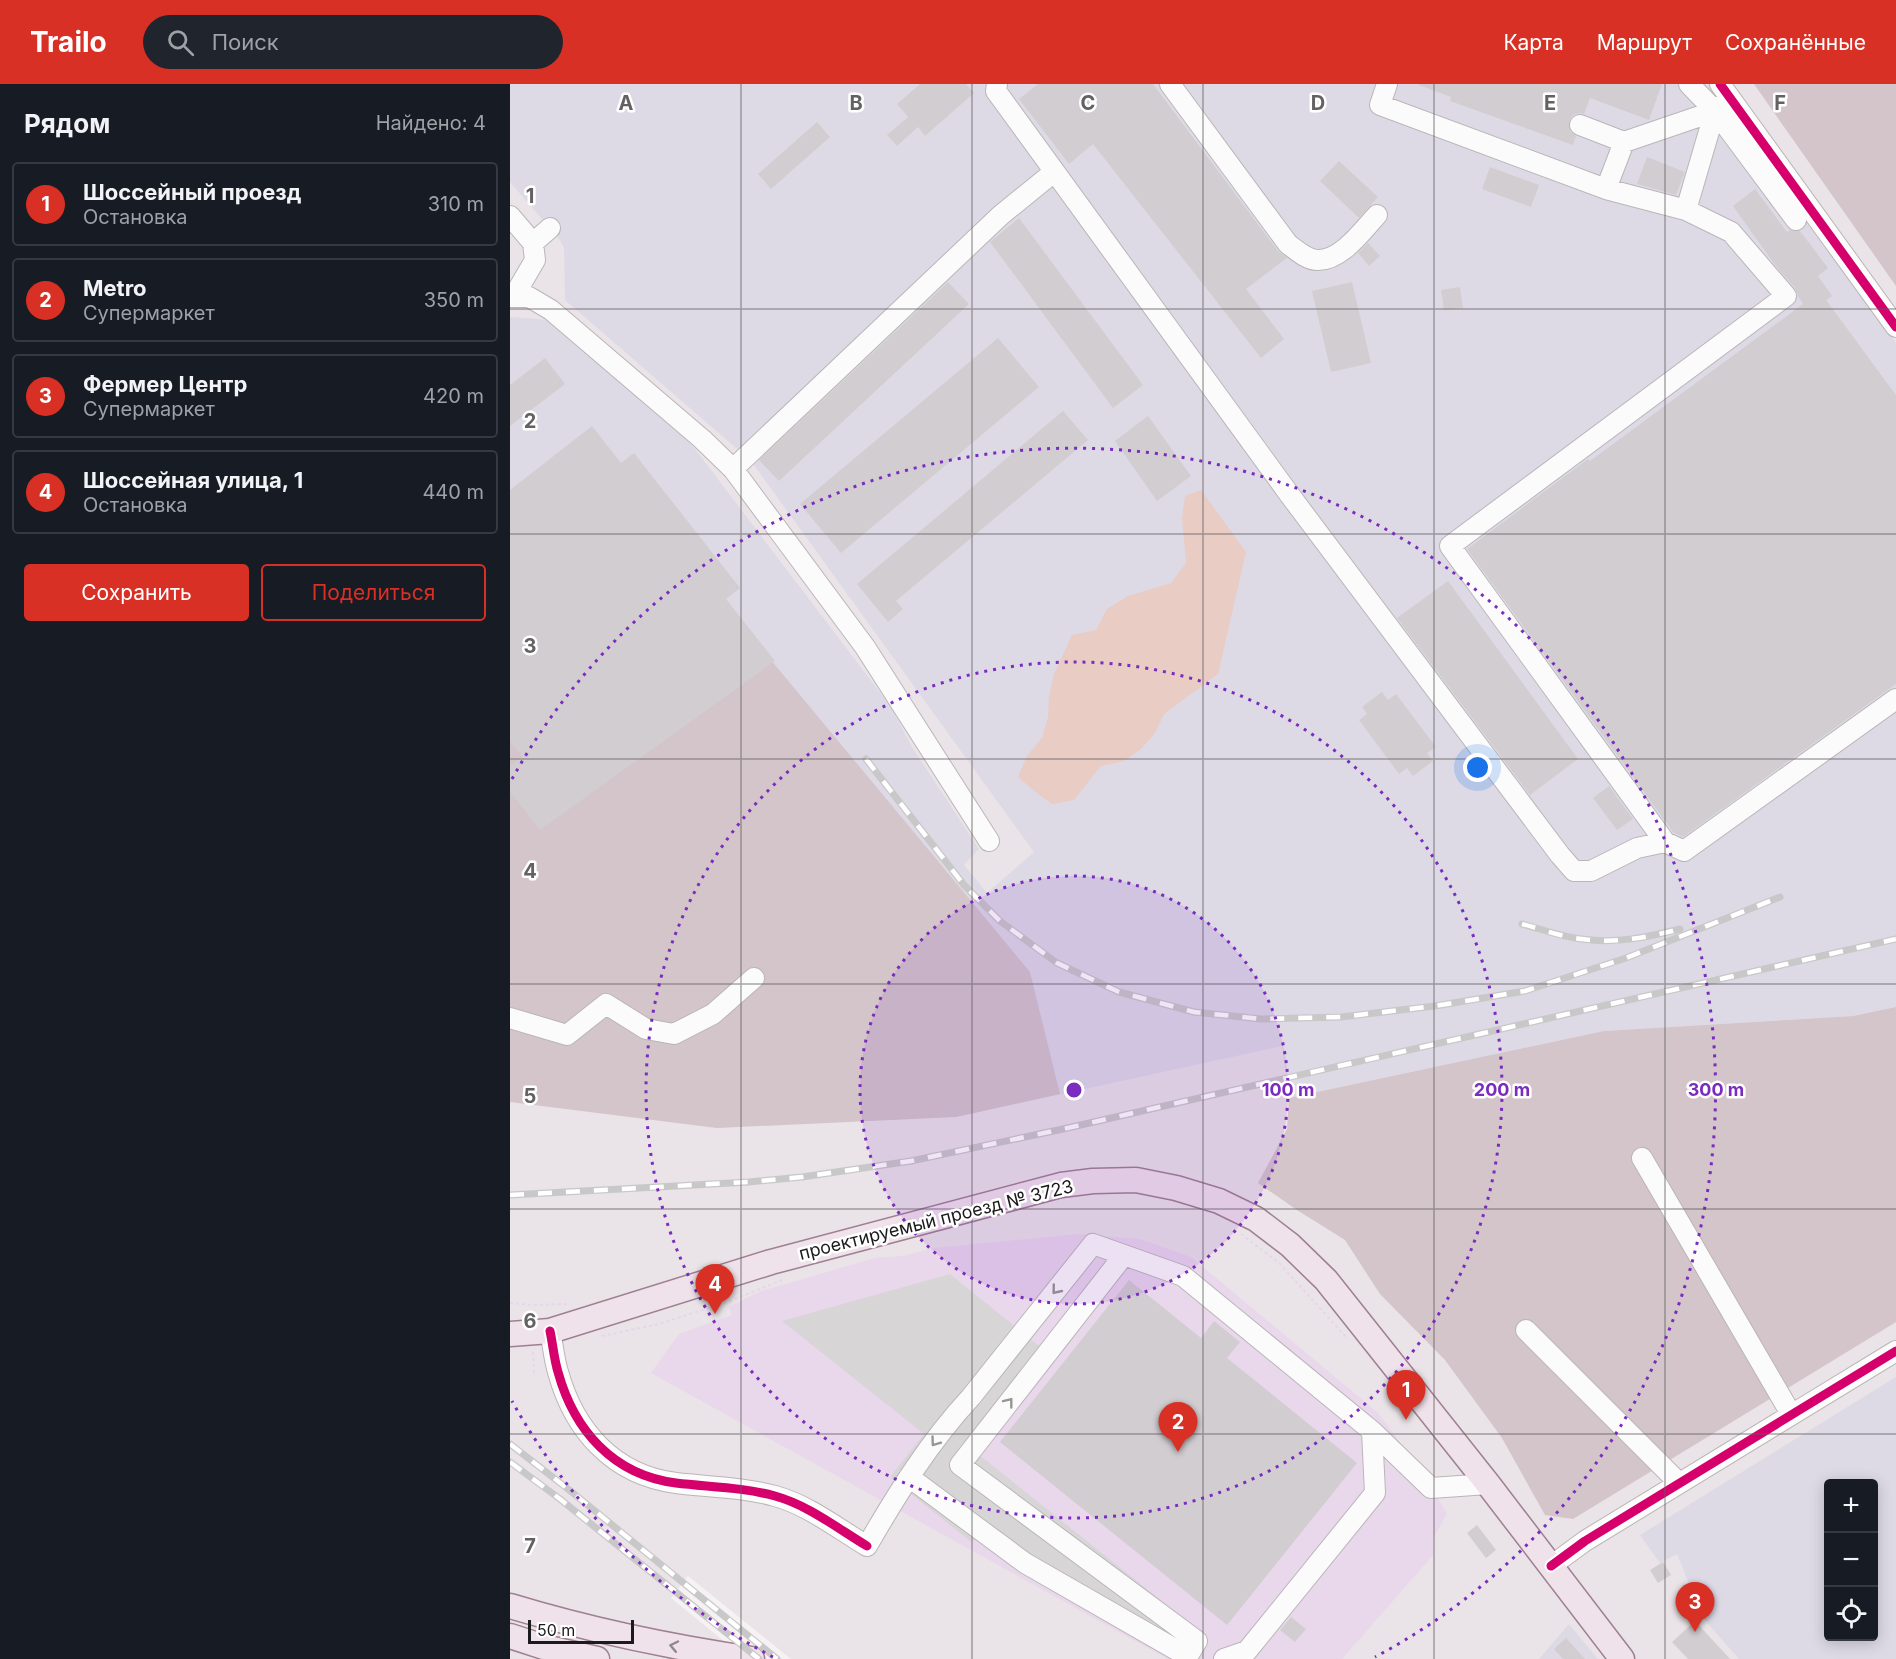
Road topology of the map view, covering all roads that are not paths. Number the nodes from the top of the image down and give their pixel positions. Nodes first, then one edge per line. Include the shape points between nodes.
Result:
1 (997, 84) edge
2 (1170, 84) edge
3 (1387, 84) edge
4 (1689, 84) edge
5 (1725, 91) edge
6 (1715, 111) junction
7 (1580, 125) dead end
8 (1624, 142) junction
9 (1054, 172) junction
10 (1606, 189) junction
11 (1686, 210) junction
12 (1377, 215) dead end
13 (510, 216) edge
14 (1796, 220) dead end
15 (550, 228) dead end
16 (533, 243) junction
17 (512, 297) edge
18 (1896, 327) edge
19 (733, 469) junction
20 (1896, 699) edge
21 (990, 841) dead end
22 (1665, 842) junction
23 (754, 978) dead end
24 (510, 1018) edge
25 (1642, 1158) dead end
26 (1124, 1255) junction
27 (510, 1321) edge
28 (1526, 1330) dead end
29 (550, 1331) junction
30 (510, 1334) edge
31 (1896, 1351) edge
32 (1791, 1414) junction
33 (1372, 1431) junction
34 (909, 1477) junction
35 (1679, 1483) junction
36 (1488, 1484) junction
37 (1551, 1566) junction
38 (510, 1606) edge
39 (510, 1636) edge
40 (1190, 1652) edge
41 (597, 1659) edge
42 (752, 1659) edge
43 (1224, 1659) edge
44 (1622, 1659) edge

1 - 9 street via 996,91
2 - 12 street via 1288,244 1303,255 1315,261 1328,259 1343,250
3 - 10 street via 1380,105
4 - 6 street
5 - 6 street
5 - 18 street
6 - 8 street
6 - 11 street
6 - 14 street
7 - 8 street
8 - 10 street
9 - 19 street via 1001,215
9 - 22 street via 1288,494 1574,871 1591,871 1637,848
10 - 11 street
11 - 22 street via 1731,232 1786,296 1450,546
13 - 16 street
15 - 16 street
16 - 17 street via 535,260
17 - 19 street via 529,297 551,310
19 - 21 street via 865,647
20 - 22 street via 1684,850
23 - 24 street via 713,1014 674,1034 646,1029 606,1004 567,1035
25 - 32 street
26 - 33 street via 1184,1276
26 -> 34 street via 1093,1244
40 -> 26 street via 960,1465
27 - 29 main road
28 - 35 street
29 - 30 main road, проектируемый проезд № 3723
29 - 34 street via 558,1371 575,1415 600,1448 631,1470 673,1483 745,1489 777,1497 800,1505 867,1546
29 - 36 main road, проектируемый проезд № 3723 via 771,1263 1061,1185 1136,1180 1220,1201 1256,1219 1290,1245 1326,1280
31 - 32 street
32 - 35 street
33 - 36 street via 1431,1488
33 - 43 street via 1375,1493 1247,1651
34 - 40 street via 1025,1563
35 - 37 street via 1584,1541
36 - 37 main road, проектируемый проезд № 3723
37 - 44 main road, проектируемый проезд № 3723
42 -> 38 main road via 689,1650
39 - 41 main road
40 - 43 street

